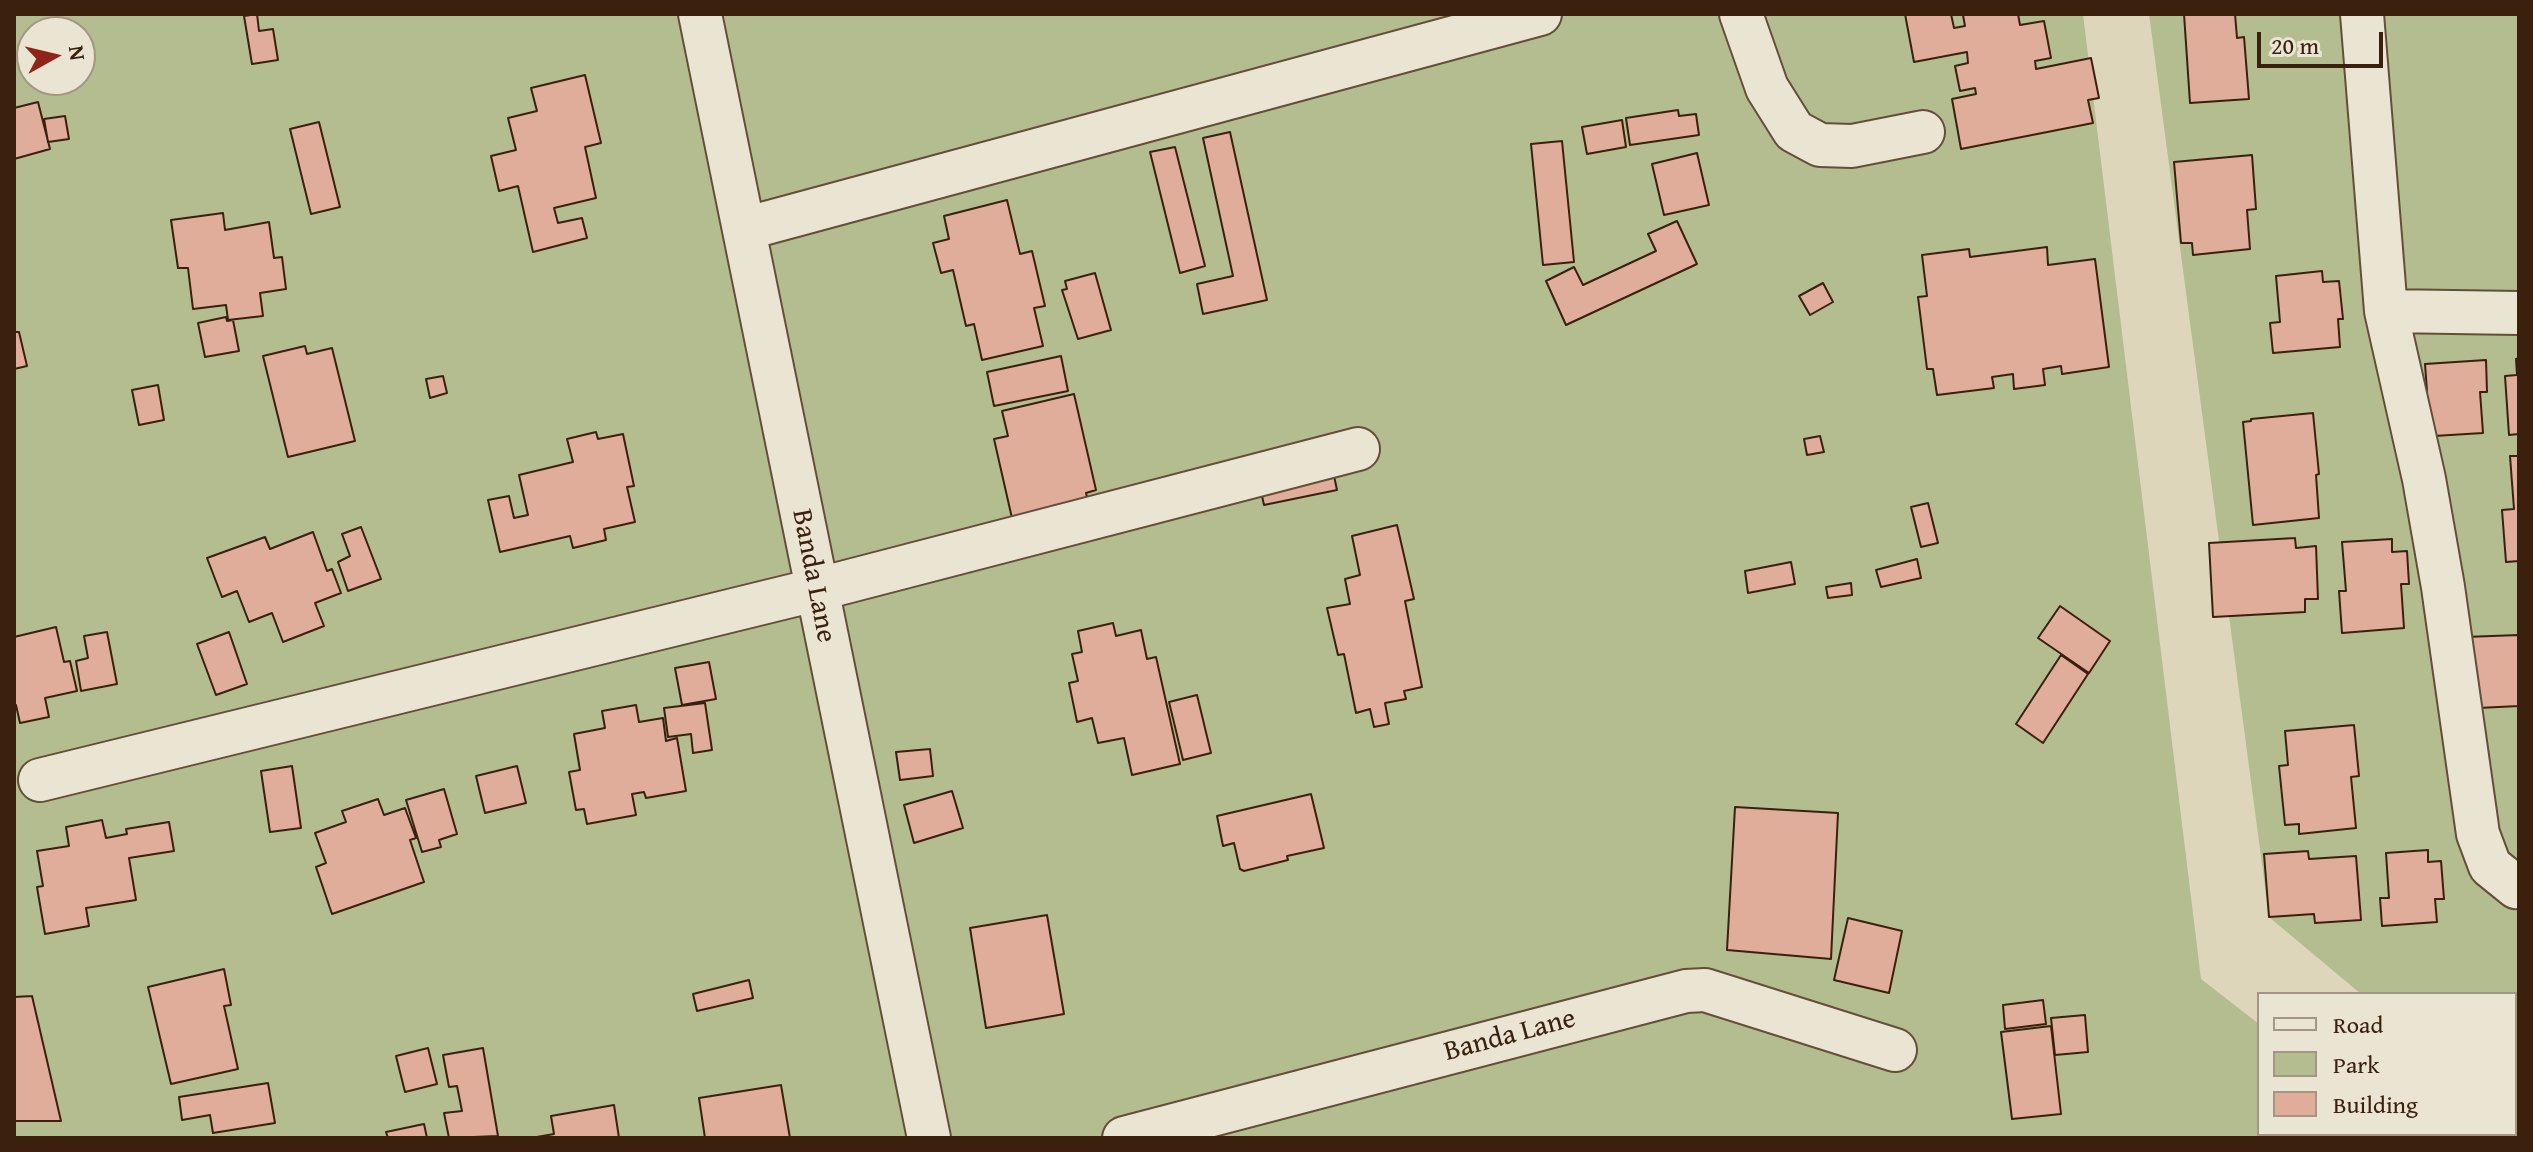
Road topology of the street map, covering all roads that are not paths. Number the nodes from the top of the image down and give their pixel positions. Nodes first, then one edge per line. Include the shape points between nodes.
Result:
1 (1540, 14) edge
2 (1741, 14) edge
3 (2362, 14) edge
4 (701, 16) edge
5 (1923, 132) dead end
6 (744, 229) junction
7 (2386, 311) junction
8 (2519, 313) edge
9 (1358, 449) dead end
10 (815, 590) junction
11 (40, 780) dead end
12 (2519, 886) edge
13 (1895, 1050) dead end
14 (929, 1138) edge
15 (1124, 1138) edge

1 - 6 street
2 - 5 street via 1767,88 1794,131 1820,145 1852,146
3 - 7 street
4 - 6 street, Banda Lane
6 - 10 street, Banda Lane
7 - 8 street
7 - 12 street via 2427,495 2478,834 2490,866
9 - 10 street
10 - 11 street
10 - 14 street, Banda Lane
13 - 15 street, Banda Lane via 1705,990 1686,991

